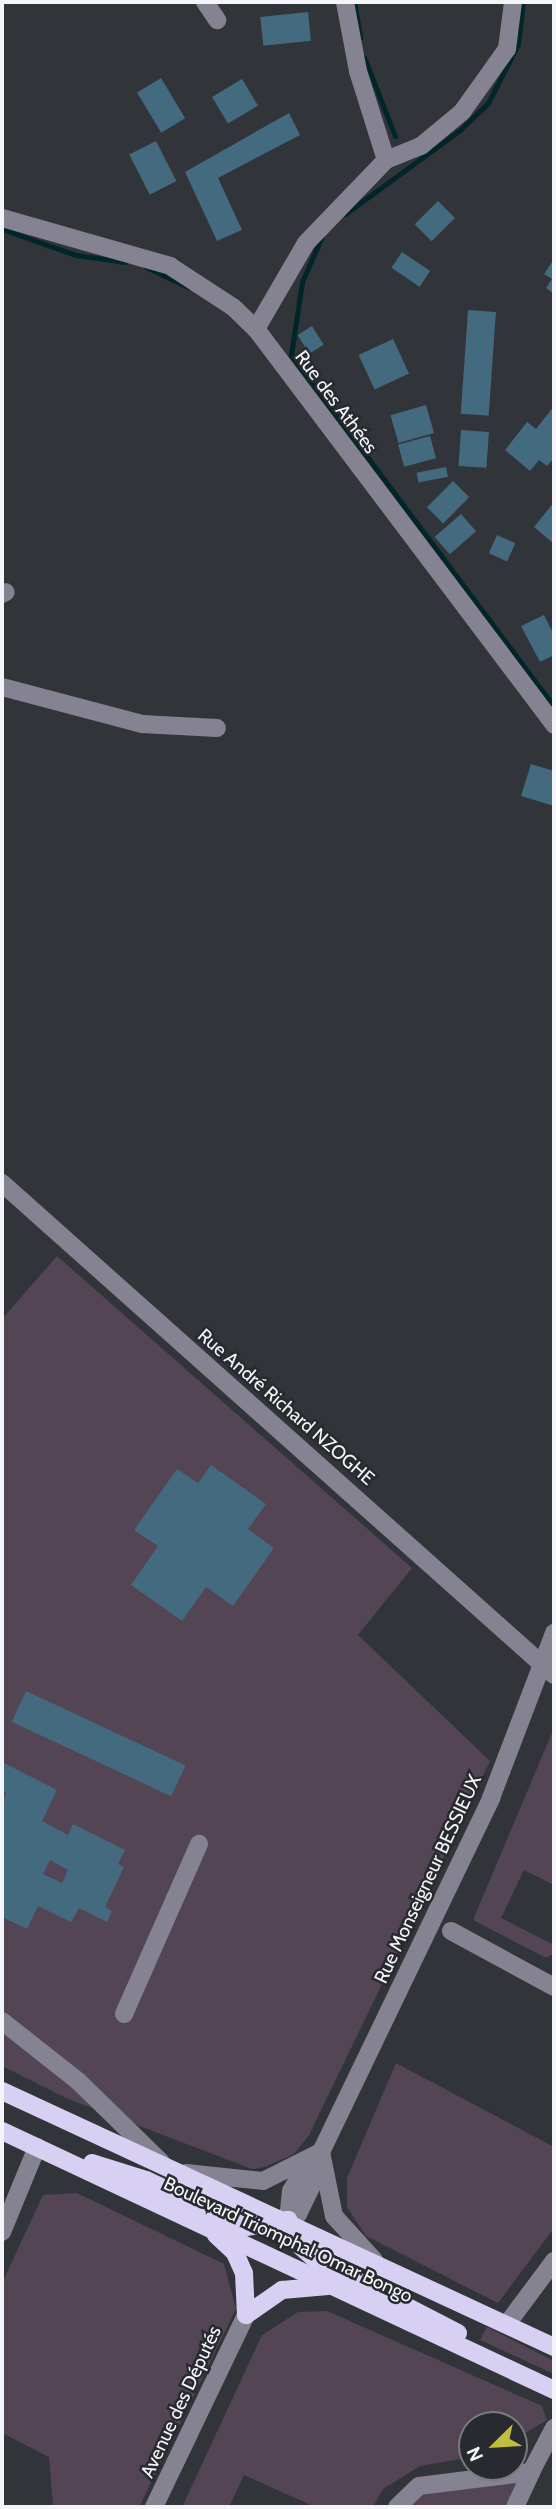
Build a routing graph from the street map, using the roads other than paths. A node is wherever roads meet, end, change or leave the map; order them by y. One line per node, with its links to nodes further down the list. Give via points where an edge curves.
1 (205, 2): 4 (street)
2 (345, 2): 5 (street, via 358,71)
3 (513, 2): 5 (street, via 507,49 463,112 421,146)
4 (217, 20)
5 (386, 160): 7 (street, via 306,243)
6 (2, 218): 7 (street, Rue des Athées, via 170,266 209,287)
7 (256, 329): 9 (street, Rue des Athées)
8 (2, 687): 10 (street, via 142,724)
9 (554, 725)
10 (217, 728)
11 (2, 1183): 13 (street, Rue André Richard NZOGHE)
12 (554, 1633): 13 (street, Rue Monseigneur BESSIEUX)
13 (548, 1669): 22 (street, Rue Monseigneur BESSIEUX)
14 (199, 1844): 17 (street)
15 (451, 1931): 16 (street)
16 (554, 1987)
17 (124, 2014)
18 (2, 2021): 24 (street, via 78,2081)
19 (2, 2091): 24 (main road, Boulevard Triomphal Omar Bongo)
20 (2, 2131): 21 (main road, Boulevard Triomphal Omar Bongo)
21 (37, 2147): 23 (main road, Boulevard Triomphal Omar Bongo); 28 (street)
22 (320, 2153): 25 (street, via 256,2182); 26 (street, Rue Monseigneur BESSIEUX, via 298,2214); 29 (street, via 334,2216)
23 (64, 2159): 26 (main road, via 125,2172 246,2227); 27 (main road, Boulevard Triomphal Omar Bongo)
24 (161, 2162): 25 (main road, Boulevard Triomphal Omar Bongo)
25 (186, 2173): 26 (main road, Boulevard Triomphal Omar Bongo)
26 (288, 2220): 29 (main road, Boulevard Triomphal Omar Bongo); 35 (main road, via 300,2246 314,2259 429,2315)
27 (201, 2222): 31 (main road, Boulevard Triomphal Omar Bongo); 32 (main road, via 240,2262 246,2281)
28 (2, 2232)
29 (376, 2261): 33 (main road, Boulevard Triomphal Omar Bongo)
30 (554, 2261): 33 (street)
31 (336, 2285): 32 (main road, via 282,2290); 35 (main road, Boulevard Triomphal Omar Bongo)
32 (246, 2315): 39 (street, Avenue des Députés)
33 (507, 2324): 34 (main road, Boulevard Triomphal Omar Bongo)
34 (554, 2347)
35 (481, 2355): 36 (main road, Boulevard Triomphal Omar Bongo)
36 (554, 2390)
37 (554, 2428): 38 (street)
38 (531, 2473): 40 (street, via 419,2486); 41 (street)
39 (154, 2507)
40 (397, 2507)
41 (514, 2507)

